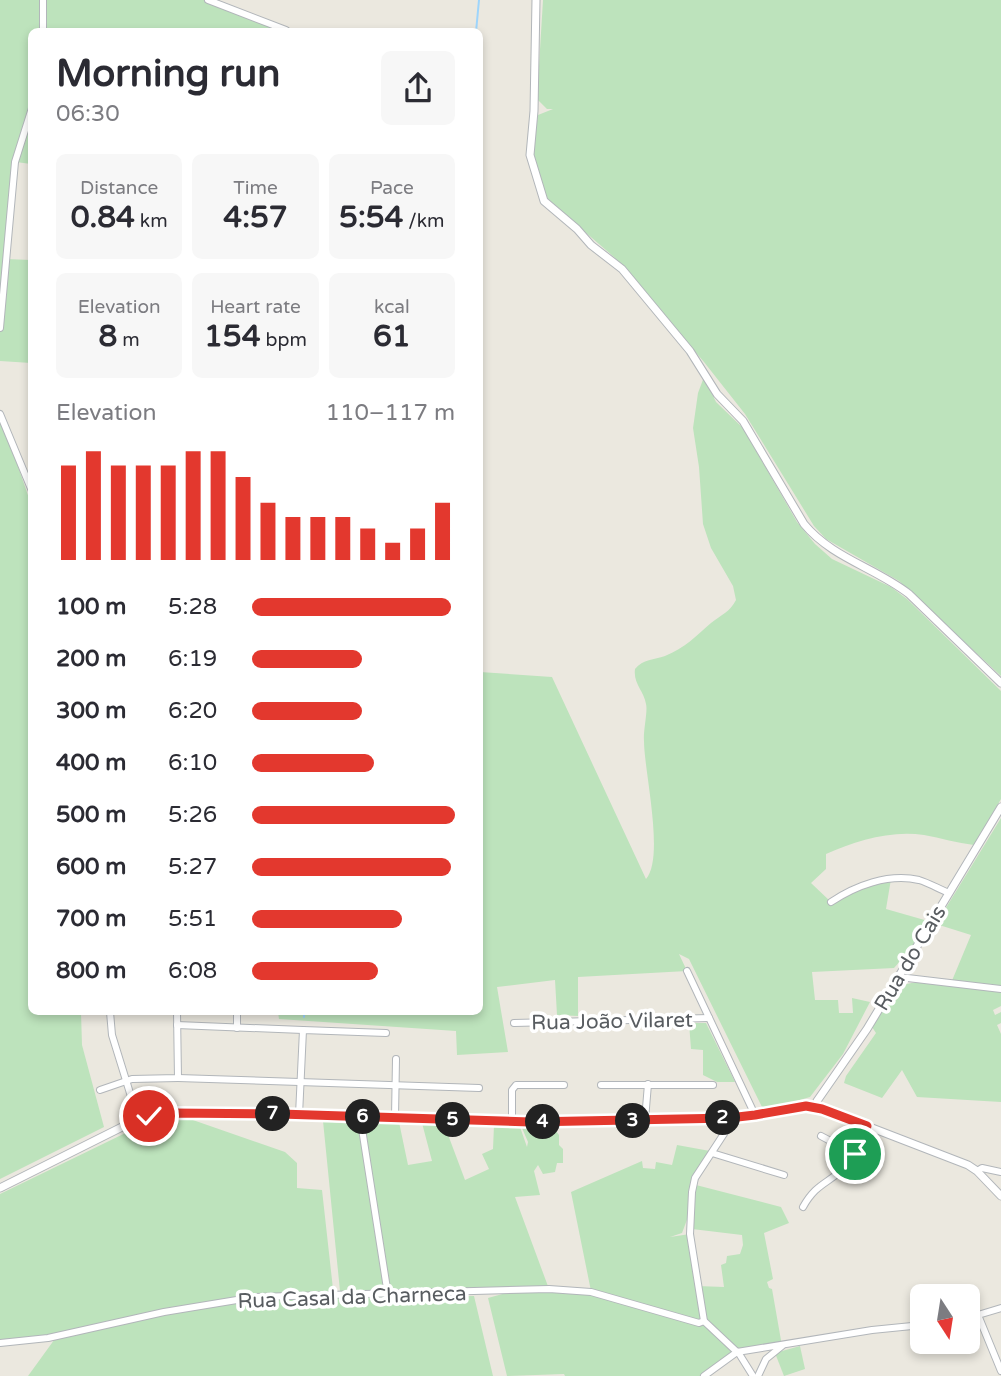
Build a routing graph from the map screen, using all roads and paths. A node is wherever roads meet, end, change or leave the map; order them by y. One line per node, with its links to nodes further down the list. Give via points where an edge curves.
1 (43, 0): 4 (street)
2 (208, 0): 5 (street)
3 (536, 0): 10 (street, via 530,155 544,201 622,269 690,351 723,402 743,421 813,534 909,594)
4 (43, 28)
5 (281, 28)
6 (28, 121): 7 (street, via 15,162)
7 (0, 328)
8 (0, 414): 9 (street)
9 (28, 481)
10 (1001, 683)
11 (1001, 807): 12 (street, Rua do Cais)
12 (949, 893): 13 (street, via 920,880 891,879 853,888); 15 (street, Rua do Cais)
13 (831, 902)
14 (687, 971): 20 (street)
15 (899, 977): 16 (street); 37 (street, Rua do Cais)
16 (1001, 989)
17 (110, 1015): 28 (street)
18 (177, 1015): 22 (street)
19 (237, 1015): 23 (street)
20 (709, 1018): 21 (street, Rua João Vilaret); 39 (street)
21 (514, 1023)
22 (177, 1026): 23 (street); 27 (street)
23 (237, 1028): 24 (street)
24 (303, 1030): 25 (street); 29 (street)
25 (386, 1033)
26 (396, 1059): 34 (street)
27 (178, 1078): 28 (street); 29 (street)
28 (125, 1081): 36 (street); 43 (street)
29 (299, 1083): 34 (street); 38 (street)
30 (648, 1084): 32 (street); 33 (street); 44 (street)
31 (564, 1085): 45 (street, via 516,1085)
32 (601, 1085)
33 (713, 1085)
34 (396, 1086): 35 (street); 41 (street)
35 (479, 1088)
36 (100, 1090)
37 (816, 1107): 39 (street); 46 (street)
38 (299, 1115): 40 (street); 43 (street, via 171,1113)
39 (755, 1115): 42 (street)
40 (360, 1116): 41 (street); 56 (street)
41 (395, 1118): 45 (street)
42 (729, 1118): 44 (street); 48 (street)
43 (138, 1119): 53 (street)
44 (645, 1120): 45 (street)
45 (512, 1122)
46 (867, 1126): 49 (street); 50 (street)
47 (821, 1136): 49 (street)
48 (712, 1153): 52 (street); 60 (street, via 695,1178 691,1202 690,1234)
49 (855, 1154): 55 (street, via 816,1187)
50 (977, 1171): 51 (street); 54 (street)
51 (1001, 1172)
52 (785, 1175)
53 (0, 1188)
54 (1001, 1196)
55 (803, 1207)
56 (388, 1295): 60 (street, Rua Casal da Charneca, via 549,1289 591,1292); 62 (street, Rua Casal da Charneca, via 255,1297 48,1338)
57 (1001, 1308): 58 (street)
58 (980, 1314)
59 (980, 1320): 65 (street)
60 (704, 1321): 64 (street)
61 (910, 1326): 63 (street)
62 (0, 1343)
63 (783, 1345): 64 (street); 67 (street)
64 (737, 1352): 66 (street); 67 (street)
65 (1001, 1371)
66 (704, 1376)
67 (755, 1376)

